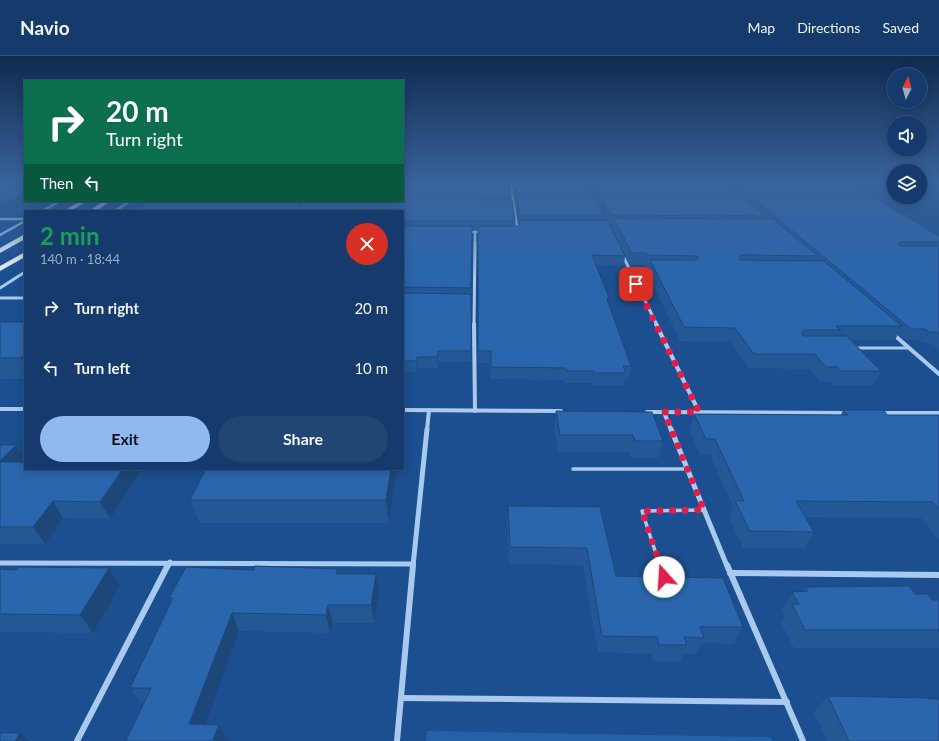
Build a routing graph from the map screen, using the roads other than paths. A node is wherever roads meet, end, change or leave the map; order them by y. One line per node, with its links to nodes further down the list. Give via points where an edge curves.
1 (515, 213): 5 (street)
2 (0, 219): 3 (street)
3 (24, 220)
4 (24, 221): 11 (street)
5 (517, 226): 6 (street); 10 (street)
6 (524, 226)
7 (461, 232): 8 (street)
8 (475, 232): 9 (street); 24 (street)
9 (489, 232)
10 (517, 232)
11 (0, 235)
12 (24, 237): 13 (main road)
13 (0, 251)
14 (24, 255): 16 (main road)
15 (622, 255): 17 (street)
16 (0, 269)
17 (629, 269): 18 (lane); 37 (street)
18 (653, 270)
19 (24, 273): 20 (street)
20 (0, 288)
21 (0, 298): 22 (street)
22 (24, 298)
23 (466, 300): 24 (street)
24 (474, 301): 33 (street)
25 (892, 333): 27 (street)
26 (855, 348): 27 (lane)
27 (910, 348): 28 (street)
28 (939, 374)
29 (0, 409): 30 (street)
30 (24, 409)
31 (404, 410): 32 (street)
32 (429, 410): 33 (street); 46 (street)
33 (475, 411): 34 (street)
34 (569, 412)
35 (640, 412): 36 (street)
36 (664, 412): 37 (street); 42 (street)
37 (699, 412): 38 (street)
38 (854, 412)
39 (877, 413): 40 (street)
40 (939, 413)
41 (573, 469): 42 (lane)
42 (687, 469): 43 (street)
43 (704, 510): 47 (street); 49 (lane, via 642,511)
44 (170, 562): 45 (street); 46 (street); 52 (street)
45 (0, 563)
46 (413, 564): 50 (street)
47 (730, 574): 48 (street); 51 (street)
48 (939, 575)
49 (664, 577)
50 (402, 698): 51 (street); 53 (street)
51 (787, 702): 54 (street)
52 (77, 741)
53 (397, 741)
54 (803, 741)

